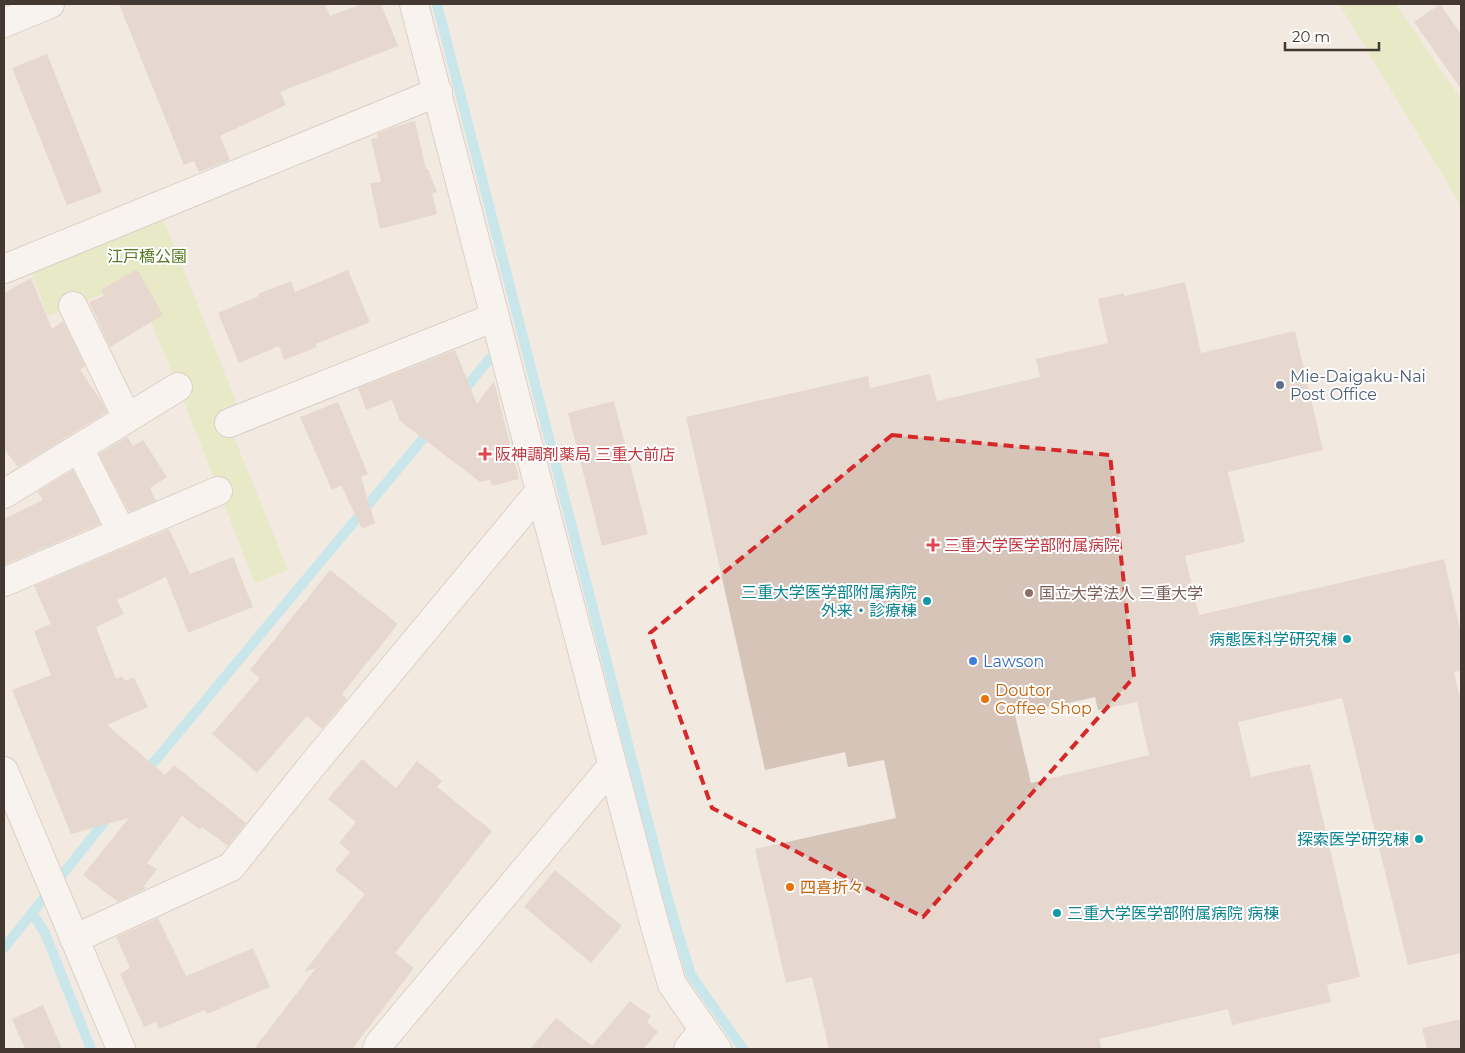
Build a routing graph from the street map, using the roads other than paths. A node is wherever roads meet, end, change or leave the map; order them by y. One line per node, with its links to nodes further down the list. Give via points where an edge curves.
1 (50, 4): 3 (street)
2 (414, 4): 4 (street)
3 (4, 23)
4 (438, 92): 5 (street); 7 (street)
5 (4, 269)
6 (73, 306): 9 (street)
7 (495, 317): 10 (street); 13 (street)
8 (178, 387): 9 (street)
9 (127, 418): 11 (street)
10 (229, 423)
11 (79, 448): 14 (street); 15 (street)
12 (218, 490): 15 (street)
13 (540, 491): 17 (street); 19 (street, via 231,867)
14 (4, 494)
15 (121, 531): 16 (street)
16 (4, 582)
17 (612, 766): 20 (street, via 672,984); 22 (street)
18 (4, 771): 19 (street)
19 (74, 939): 21 (street)
20 (703, 1043)
21 (121, 1049)
22 (377, 1049)

